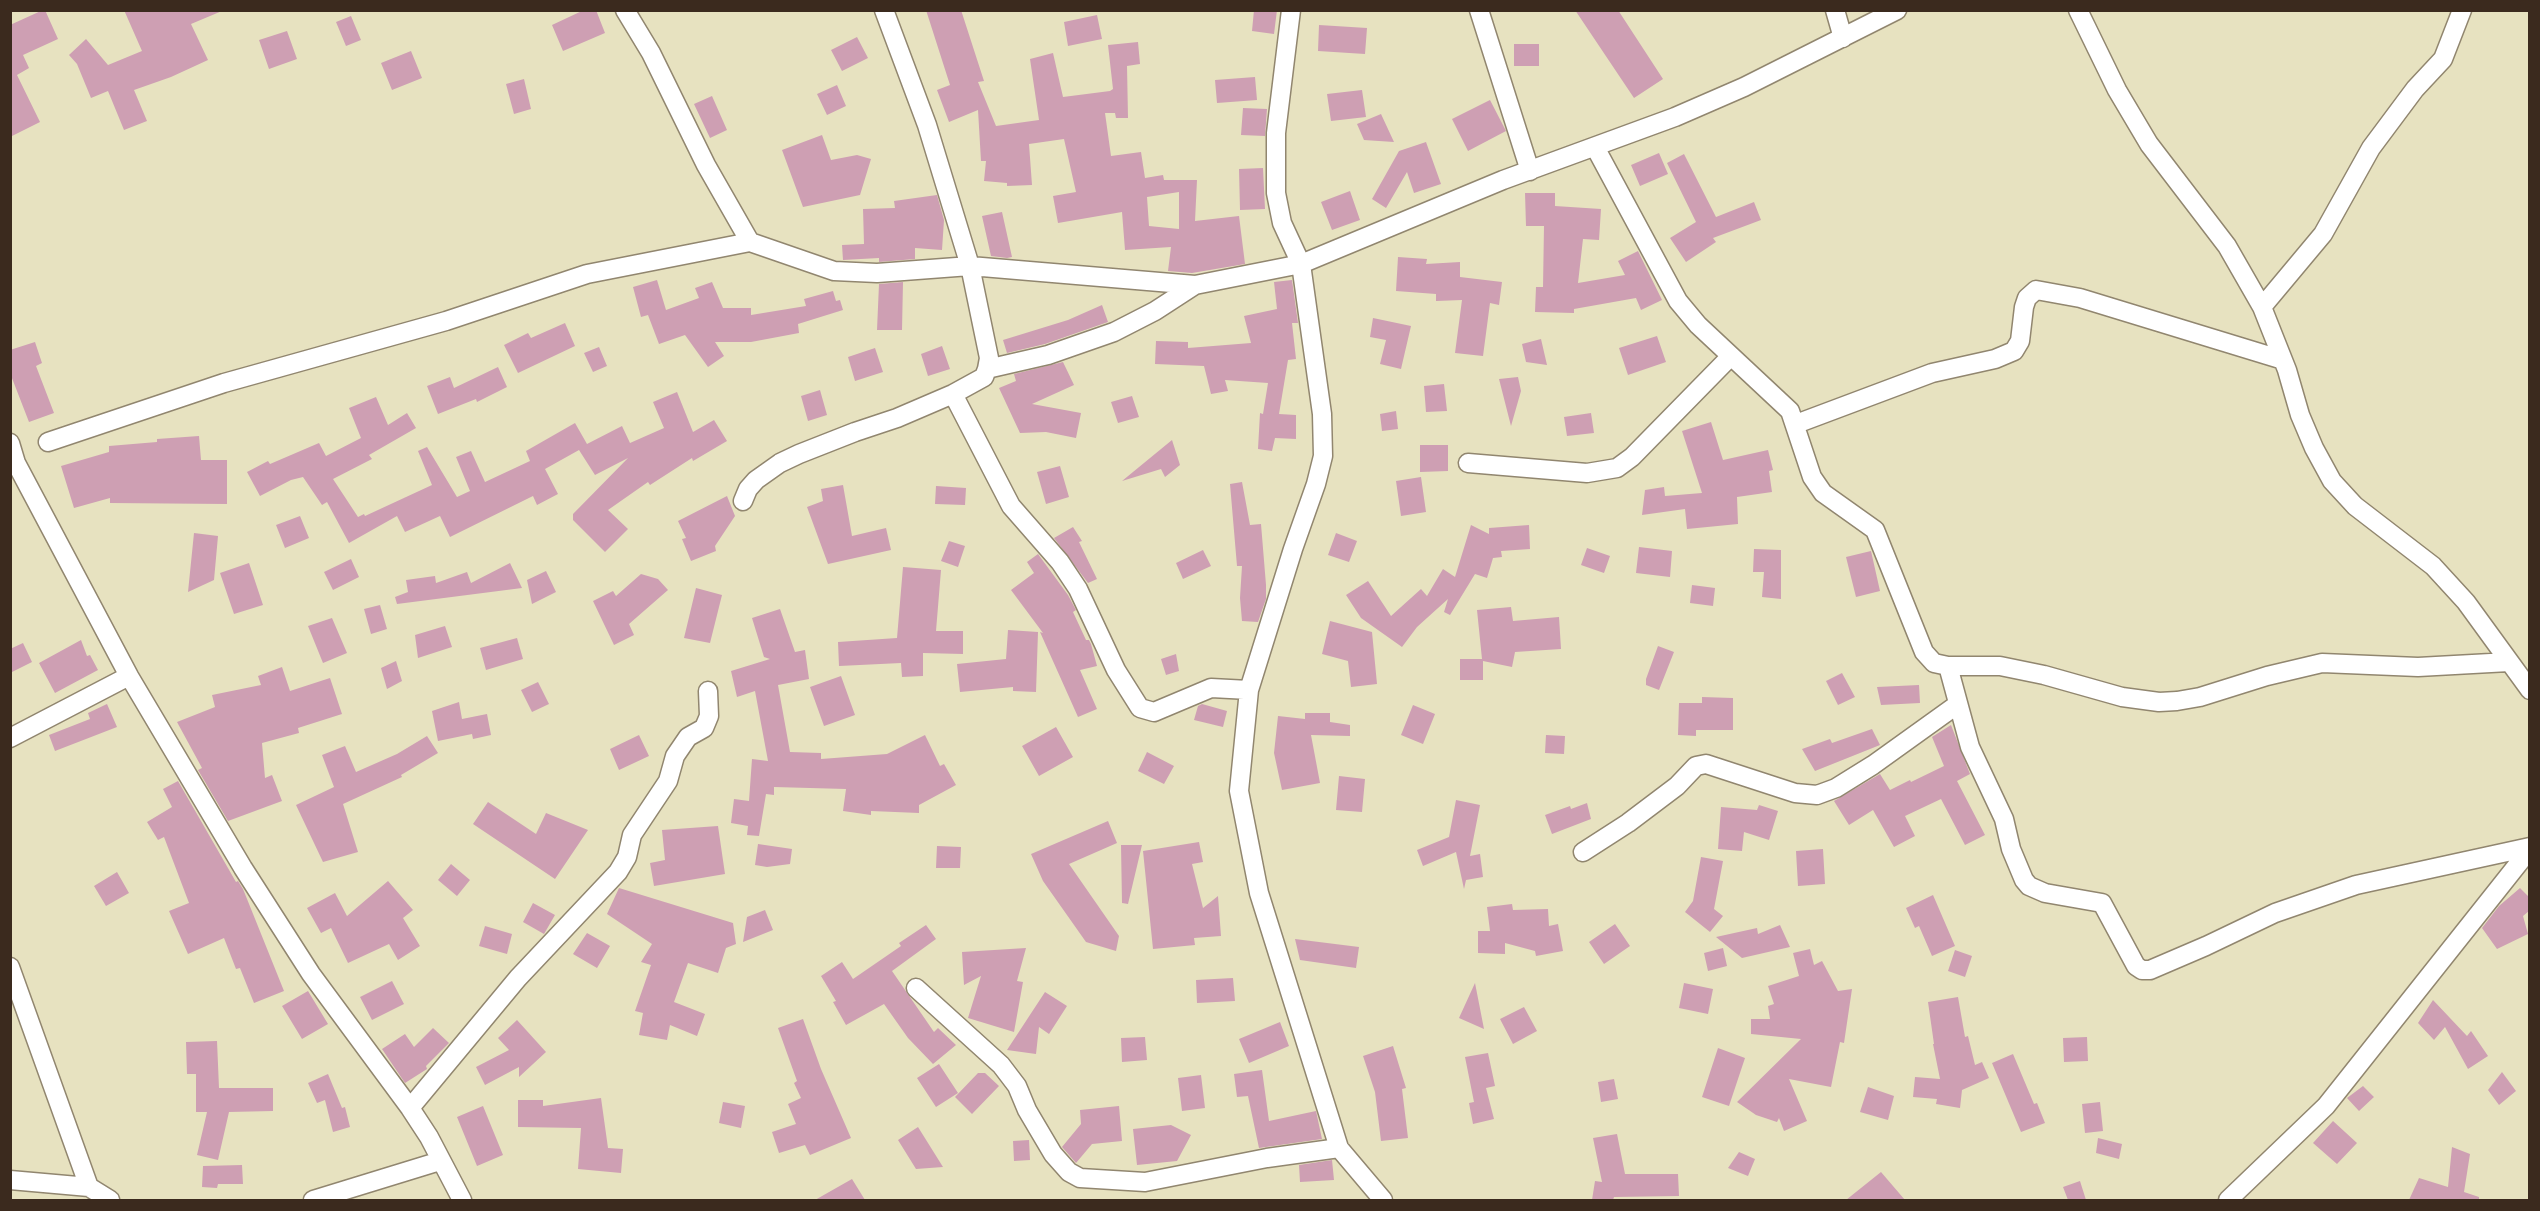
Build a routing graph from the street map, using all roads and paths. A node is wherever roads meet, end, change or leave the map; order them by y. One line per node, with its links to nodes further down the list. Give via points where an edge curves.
1 (625, 10): 12 (street)
2 (884, 10): 14 (street, via 927,125)
3 (1292, 10): 13 (street, via 1276,133 1276,193 1282,223)
4 (1479, 10): 11 (street)
5 (1834, 10): 9 (street)
6 (1897, 10): 9 (street)
7 (2078, 10): 16 (street, via 2149,144 2227,246)
8 (2462, 10): 16 (street, via 2443,59 2371,148 2323,234)
9 (1843, 38): 10 (street, via 1734,92)
10 (1595, 147): 11 (street); 17 (street, via 1678,301)
11 (1530, 171): 13 (street)
12 (750, 242): 14 (street, via 834,271 877,273); 22 (street, via 587,274 446,321 224,383)
13 (1301, 264): 15 (street); 30 (street, via 1322,414 1323,456)
14 (970, 266): 15 (street); 19 (street, via 989,358)
15 (1195, 285): 19 (street, via 1113,332 1048,355)
16 (2262, 307): 18 (street)
17 (1731, 356): 21 (street, via 1784,404); 24 (street, via 1617,468 1587,473)
18 (2283, 360): 21 (street, via 2080,298 2036,290 2027,298 2020,341 2014,351 1932,373); 26 (street, via 2300,415 2332,481 2355,506 2433,566 2466,602)
19 (987, 369): 20 (street, via 984,377)
20 (953, 394): 25 (street, via 789,458 756,480); 30 (street, via 1011,506 1078,589 1116,670 1140,708 1154,712 1211,688)
21 (1796, 424): 27 (street, via 1817,486 1875,530 1924,652 1934,663)
22 (48, 442)
23 (10, 443): 28 (street, via 16,463)
24 (1468, 463)
25 (743, 501)
26 (2509, 662): 27 (street, via 2418,667 2322,663 2200,697 2159,702 2122,697 2000,666); 31 (street)
27 (1948, 666): 32 (street)
28 (129, 676): 33 (street); 38 (street, via 311,974)
29 (708, 690): 38 (street, via 709,716 704,728 688,737 675,756 668,781 632,836 618,872 518,978)
30 (1250, 690): 39 (street, via 1239,791 1258,893)
31 (2529, 690)
32 (1958, 704): 34 (street, via 1970,747 2004,819 2024,880 2045,892 2102,903 2136,966 2142,970 2150,970 2275,913 2356,885); 35 (street, via 1873,765 1817,795 1794,793 1706,764 1696,766 1669,792)
33 (10, 738)
34 (2529, 848): 47 (street, via 2326,1106)
35 (1583, 852)
36 (10, 967): 42 (street)
37 (916, 988): 39 (street, via 1001,1065 1017,1086 1053,1154 1080,1178 1144,1182)
38 (410, 1108): 40 (street)
39 (1339, 1148): 46 (street)
40 (440, 1161): 44 (street); 45 (street)
41 (10, 1180): 42 (street)
42 (88, 1187): 43 (street)
43 (110, 1200)
44 (313, 1200)
45 (462, 1200)
46 (1383, 1200)
47 (2228, 1200)

